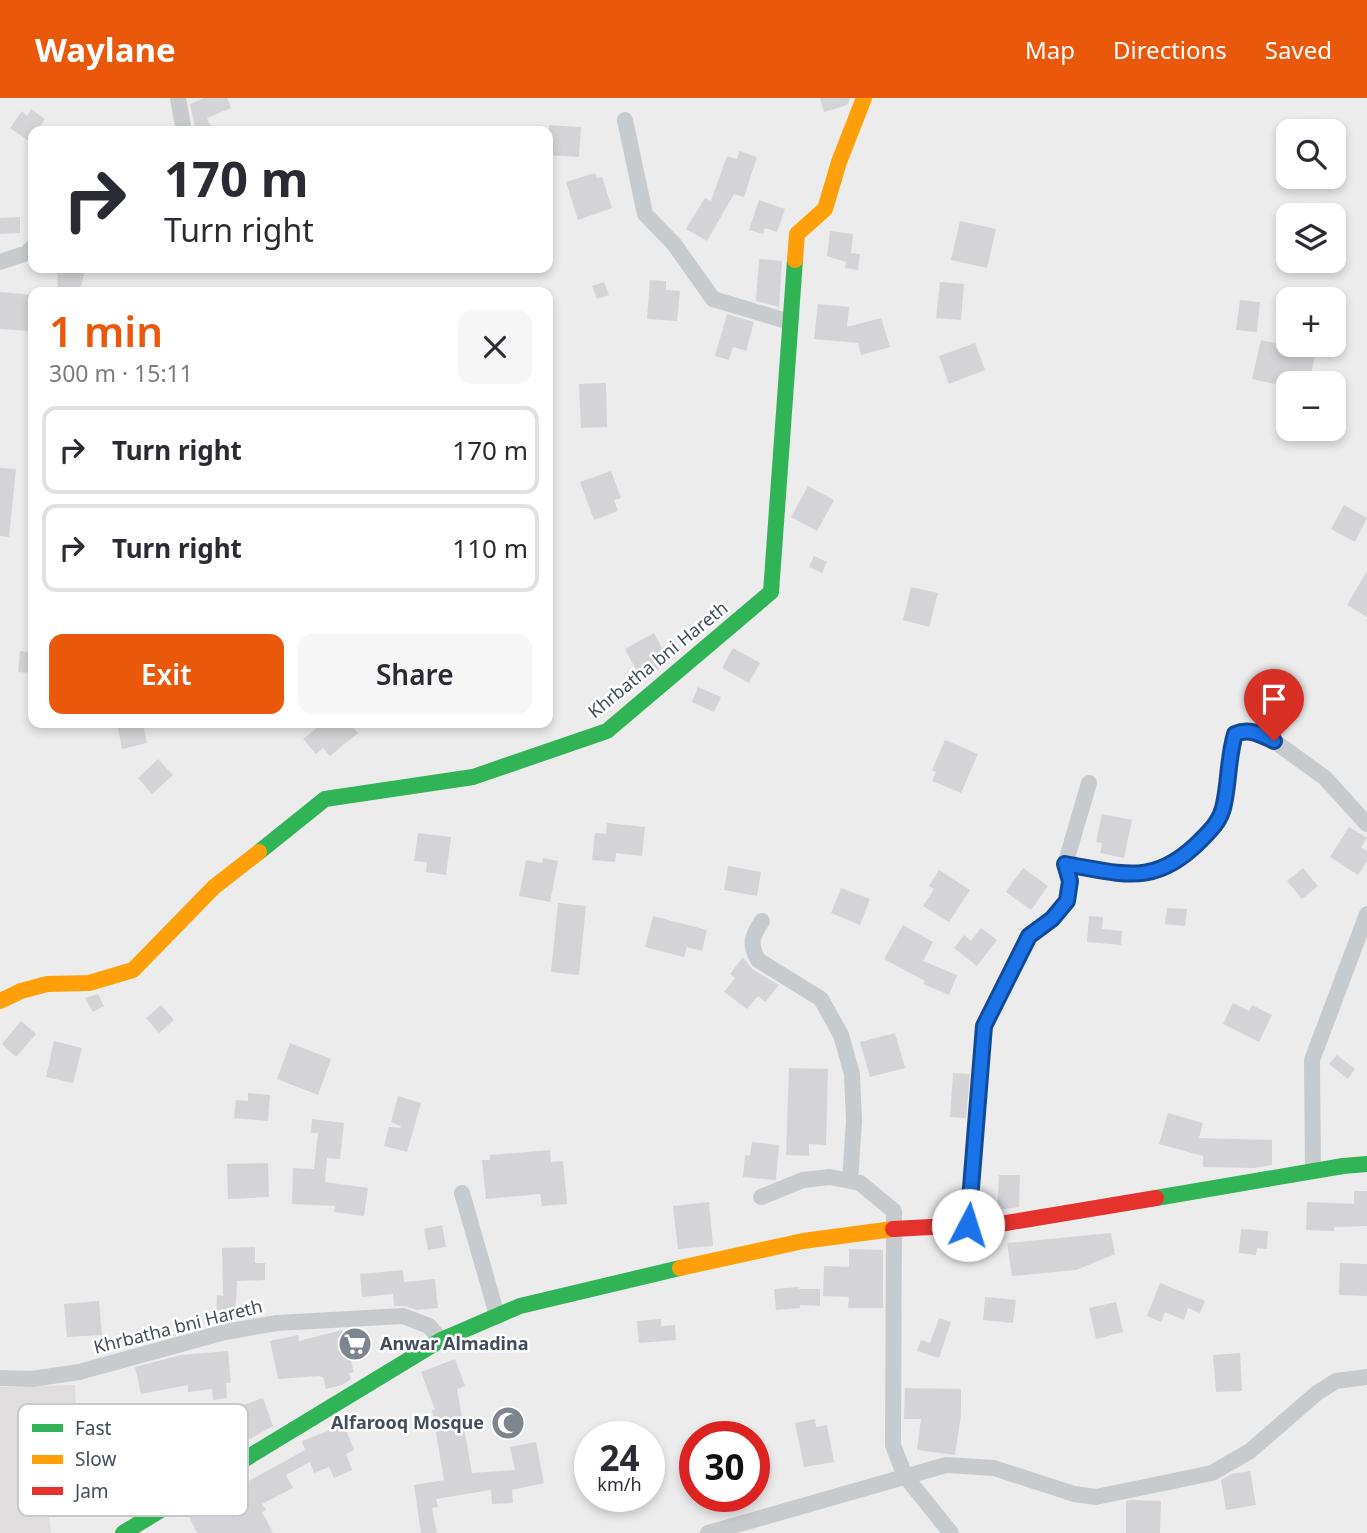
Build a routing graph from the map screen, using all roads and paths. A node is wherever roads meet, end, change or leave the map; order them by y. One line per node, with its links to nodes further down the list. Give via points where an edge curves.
1 (178, 98): 4 (street)
2 (864, 98): 7 (street, Khrbatha bni Hareth, via 825,209 796,234)
3 (625, 120): 7 (street, via 645,214 674,244 713,299)
4 (183, 126)
5 (28, 252): 6 (street)
6 (0, 262)
7 (790, 322): 13 (street, Khrbatha bni Hareth, via 771,592 607,731 473,777 325,799 214,887 133,970 89,983 47,984)
8 (1089, 783): 10 (street)
9 (1367, 824): 10 (street, via 1325,778 1274,741 1254,731 1242,731 1235,734 1229,752 1218,823 1191,850 1161,871 1132,875)
10 (1065, 864): 19 (street, via 1070,881 1067,901 1029,936 984,1026)
11 (1367, 914): 15 (street, via 1312,1060)
12 (762, 921): 16 (street, via 752,937 758,960 821,999 841,1035 852,1074)
13 (0, 1001)
14 (1367, 1164): 15 (street)
15 (1313, 1171): 19 (street, via 1006,1223)
16 (850, 1181): 18 (street, via 830,1177 803,1180); 20 (street, via 860,1183 894,1211)
17 (463, 1193): 21 (street)
18 (761, 1197)
19 (968, 1225): 20 (street)
20 (894, 1229): 21 (street, via 803,1241 586,1289); 26 (street, via 893,1445)
21 (497, 1315): 22 (street)
22 (441, 1340): 24 (street, Khrbatha bni Hareth, via 429,1326 403,1316 277,1323 225,1332 79,1372); 25 (street)
23 (1367, 1377): 26 (street, via 1336,1381 1250,1451 1212,1473 1096,1497 994,1468 946,1465)
24 (0, 1378)
25 (248, 1457)
26 (905, 1476): 29 (street); 30 (street)
27 (151, 1516): 28 (street)
28 (123, 1533)
29 (708, 1533)
30 (951, 1533)

